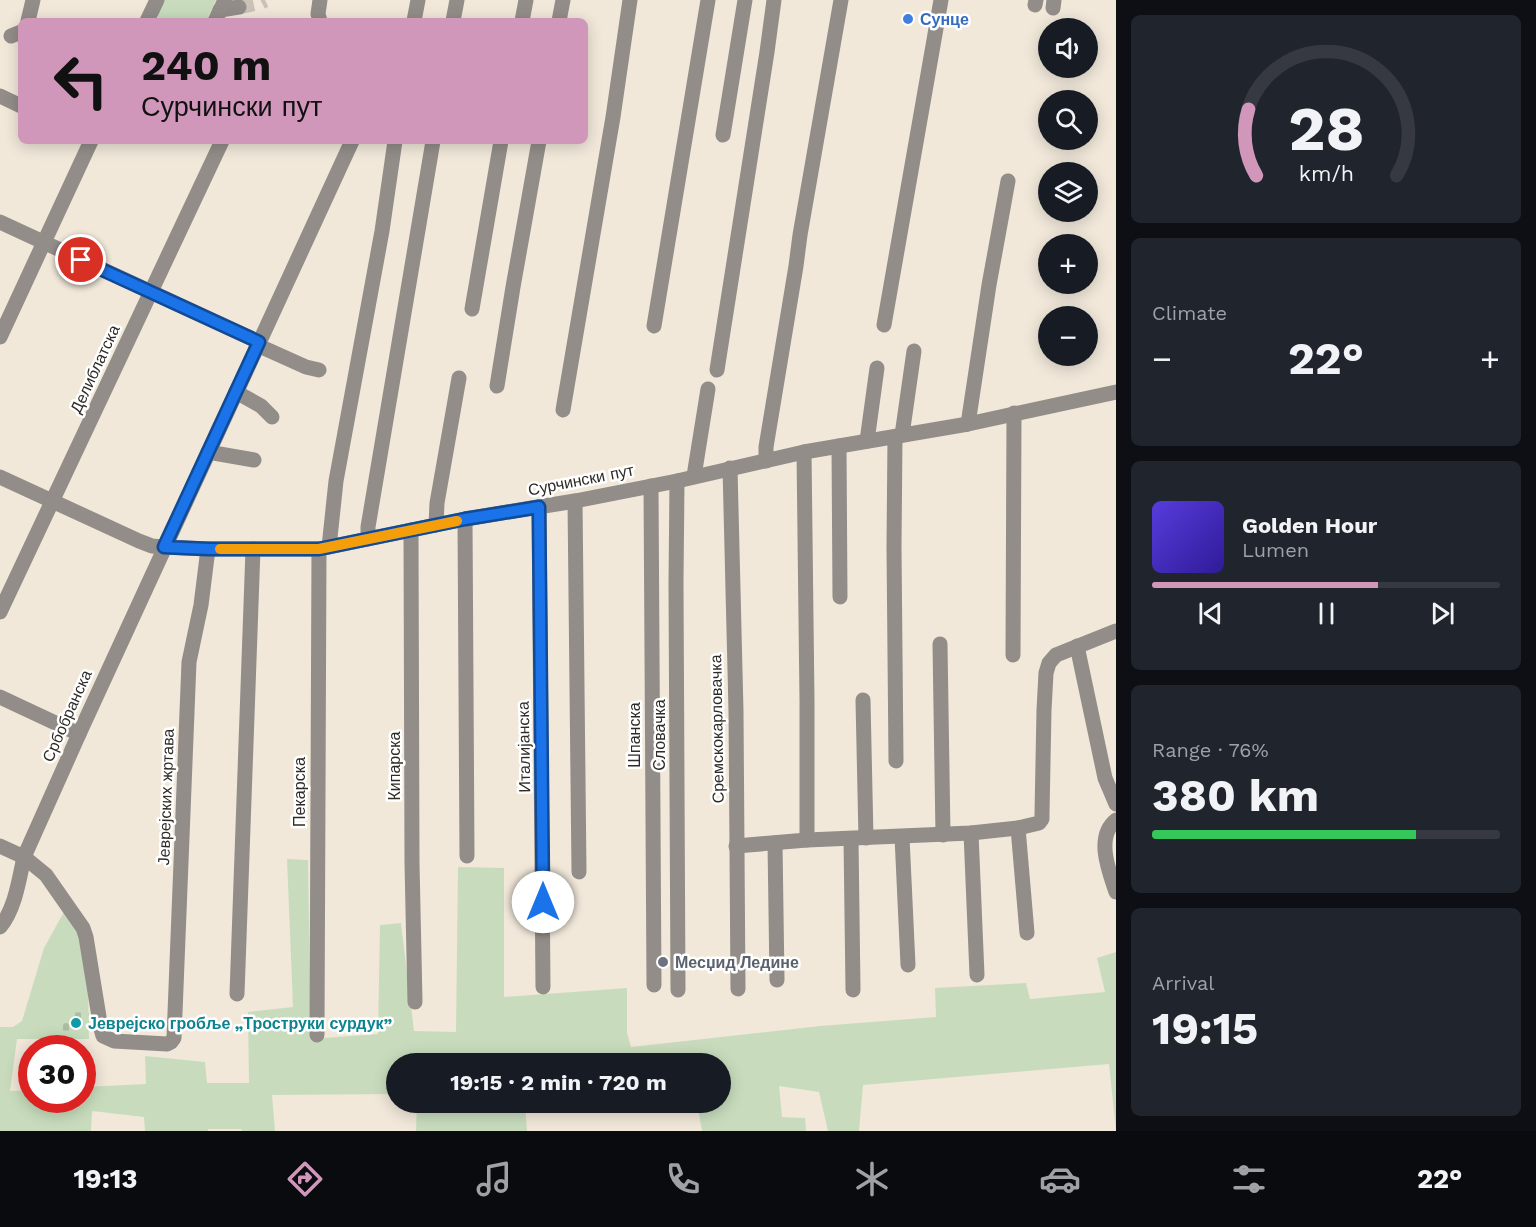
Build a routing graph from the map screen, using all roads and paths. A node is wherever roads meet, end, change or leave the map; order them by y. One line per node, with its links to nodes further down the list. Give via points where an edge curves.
1 (33, 0): 14 (street)
2 (157, 0): 15 (street)
3 (320, 0): 16 (street)
4 (417, 0): 17 (street)
5 (457, 0): 18 (street)
6 (526, 0): 19 (street)
7 (563, 0): 20 (street)
8 (630, 0): 49 (street)
9 (708, 0): 37 (street)
10 (746, 0): 23 (street)
11 (774, 0): 43 (street)
12 (841, 0): 59 (street)
13 (941, 0): 36 (street)
14 (29, 18)
15 (149, 18)
16 (319, 18)
17 (414, 18)
18 (454, 18)
19 (523, 18)
20 (560, 18)
21 (0, 96): 22 (street)
22 (18, 105)
23 (723, 135)
24 (90, 144): 33 (street)
25 (221, 144): 34 (street, Делиблатска)
26 (351, 144): 39 (street, Србобранска)
27 (395, 144): 73 (street, Пекарска)
28 (432, 144): 71 (street)
29 (500, 144): 35 (street)
30 (538, 144): 45 (street)
31 (1008, 181): 52 (street)
32 (0, 222): 33 (street)
33 (44, 243): 34 (street); 38 (street)
34 (151, 291): 39 (street); 65 (street, Делиблатска)
35 (472, 309)
36 (884, 325)
37 (654, 326)
38 (0, 337)
39 (258, 343): 42 (street); 47 (street, Србобранска)
40 (914, 351): 53 (street)
41 (877, 368): 54 (street)
42 (319, 370)
43 (717, 370)
44 (459, 378): 69 (street)
45 (497, 386)
46 (708, 389): 61 (street)
47 (236, 392): 51 (street); 56 (street, Србобранска)
48 (1116, 392): 50 (street, Сурчински пут)
49 (563, 410)
50 (1014, 413): 52 (street, Сурчински пут); 81 (street)
51 (272, 417)
52 (968, 424): 53 (street, Сурчински пут)
53 (899, 436): 54 (street, Сурчински пут); 85 (street, via 894,547)
54 (867, 441): 55 (street, Сурчински пут)
55 (839, 446): 57 (street, Сурчински пут); 76 (street)
56 (208, 452): 58 (street); 72 (street, Србобранска)
57 (804, 452): 59 (street, Сурчински пут); 93 (street)
58 (254, 460)
59 (766, 461): 60 (street, Сурчински пут)
60 (730, 468): 61 (street, Сурчински пут); 96 (street, Сремскокарловачка)
61 (694, 476): 63 (street, Сурчински пут)
62 (0, 477): 65 (street, Сурчински пут)
63 (677, 481): 64 (street, Сурчински пут); 109 (street, Словачка)
64 (651, 486): 66 (street, Сурчински пут); 106 (street, Шпанска)
65 (52, 501): 72 (street, Сурчински пут, via 145,544); 77 (street, Делиблатска)
66 (575, 501): 67 (street, Сурчински пут); 99 (street)
67 (539, 507): 68 (street, Сурчински пут); 107 (street, Италијанска)
68 (465, 519): 69 (street, Сурчински пут); 97 (street)
69 (436, 525): 70 (street, Сурчински пут)
70 (411, 530): 71 (street, Сурчински пут); 112 (street, Кипарска)
71 (368, 539): 73 (street, Сурчински пут)
72 (164, 547): 74 (street, Сурчински пут); 84 (street, Србобранска)
73 (324, 548): 75 (street, Сурчински пут); 113 (street, Пекарска)
74 (208, 549): 75 (street, Сурчински пут); 98 (street, Јеврејских жртава, via 189,662 173,1041 114,1041 104,1036 83,928 46,875)
75 (254, 549): 111 (street)
76 (840, 597)
77 (0, 612)
78 (1116, 631): 80 (street)
79 (940, 644): 90 (street)
80 (1077, 646): 86 (street, via 1105,778); 88 (street, via 1056,655 1049,663 1041,821)
81 (1013, 655)
82 (0, 697): 84 (street)
83 (862, 700): 92 (street)
84 (79, 734): 98 (street, Србобранска)
85 (896, 761)
86 (1116, 804)
87 (1116, 820): 100 (street, via 1107,831 1105,852)
88 (1018, 828): 89 (street); 102 (street)
89 (971, 833): 90 (street); 104 (street)
90 (943, 835): 91 (street)
91 (902, 837): 92 (street); 103 (street)
92 (859, 838): 93 (street); 110 (street)
93 (807, 840): 94 (street)
94 (775, 843): 96 (street); 105 (street)
95 (0, 846): 98 (street)
96 (736, 846): 108 (street, Сремскокарловачка)
97 (467, 856)
98 (24, 857): 101 (street, Србобранска, via 10,909)
99 (579, 872)
100 (1116, 892)
101 (0, 927)
102 (1027, 933)
103 (908, 965)
104 (977, 975)
105 (777, 980)
106 (654, 985)
107 (543, 987)
108 (738, 989)
109 (678, 990)
110 (853, 990)
111 (237, 994)
112 (415, 1002)
113 (317, 1035)

